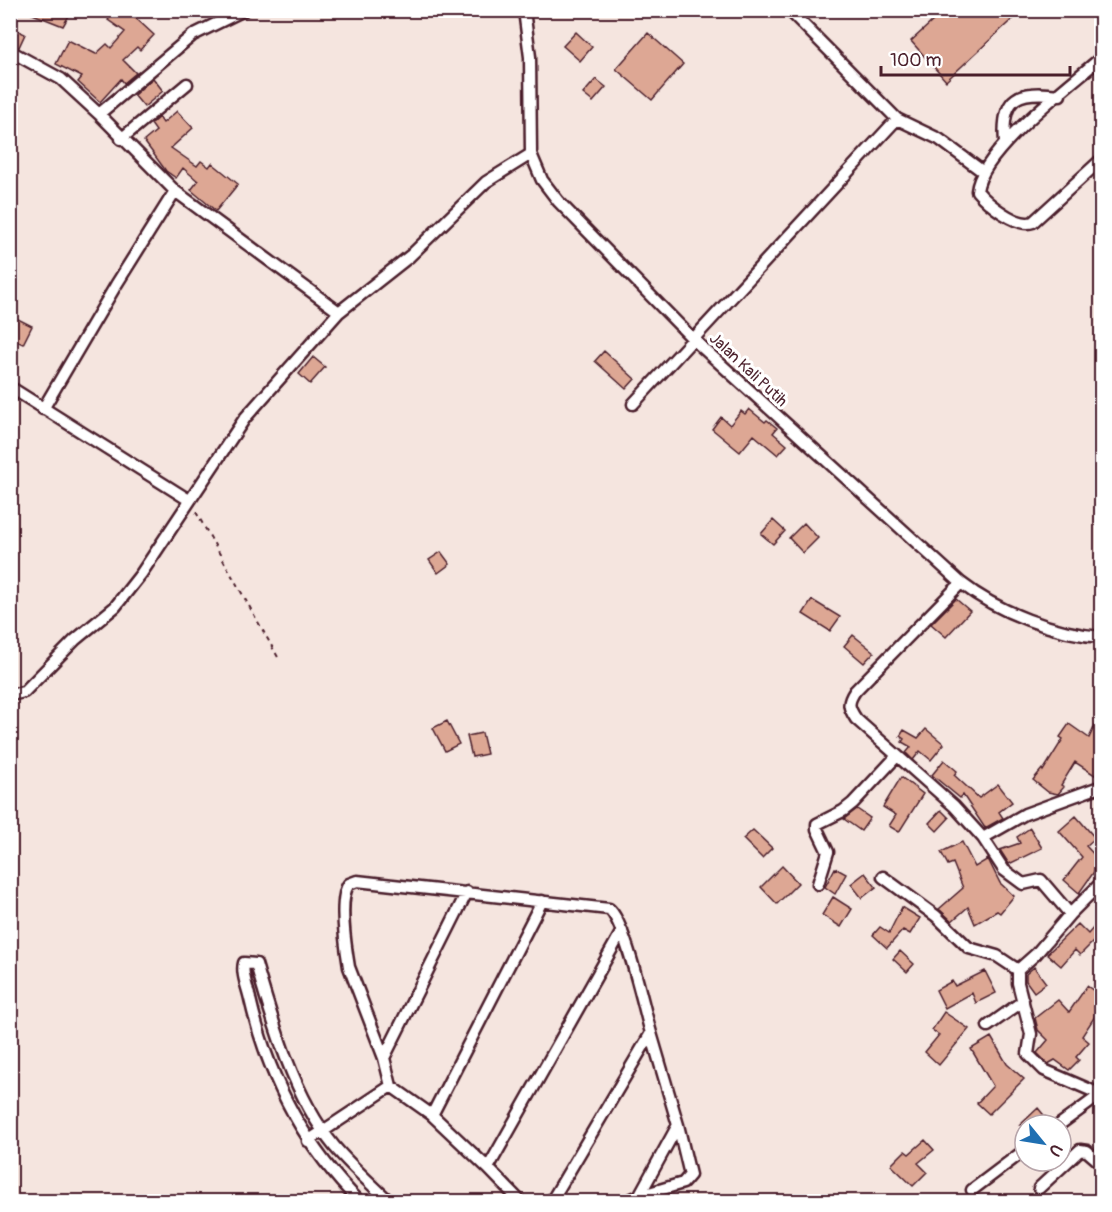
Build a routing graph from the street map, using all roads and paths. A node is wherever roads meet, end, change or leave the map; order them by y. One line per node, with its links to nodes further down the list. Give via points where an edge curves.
1 (244, 10): 8 (street, via 194,35)
2 (524, 10): 12 (street, Jalan Kali Putih, via 530,57)
3 (789, 10): 9 (street)
4 (10, 51): 8 (street, via 61,79)
5 (1101, 57): 7 (street)
6 (187, 84): 10 (street)
7 (1060, 95): 11 (street); 11 (street, via 1025,93 1011,102 1006,112)
8 (99, 114): 10 (street)
9 (897, 119): 14 (street, via 939,139); 17 (street)
10 (122, 139): 15 (street)
11 (1005, 142): 14 (street)
12 (531, 154): 16 (street, via 486,182 410,256); 17 (street, Jalan Kali Putih, via 542,180 558,201)
13 (1101, 159): 14 (street, via 1027,224 982,197 977,190)
14 (982, 171)
15 (175, 191): 16 (street); 20 (street)
16 (339, 312): 21 (street, via 245,418)
17 (693, 339): 19 (street); 22 (street, Jalan Kali Putih)
18 (10, 387): 20 (street)
19 (633, 404)
20 (43, 409): 21 (street)
21 (189, 500): 24 (path); 25 (street, via 141,574 115,606 24,692)
22 (961, 584): 23 (street, Jalan Kali Putih, via 1011,613); 26 (street, via 849,700 856,719)
23 (1101, 638)
24 (279, 658)
25 (10, 695)
26 (897, 756): 28 (street, via 954,806); 31 (street, via 853,803 818,824 828,852)
27 (1101, 786): 28 (street, via 1025,814)
28 (983, 838): 34 (street, via 1012,877 1023,884 1041,880)
29 (883, 877): 36 (street, via 936,916 969,948 997,956)
30 (1101, 882): 34 (street)
31 (818, 884)
32 (467, 892): 33 (street); 40 (street); 40 (street, via 357,881 345,888 349,967)
33 (542, 901): 35 (street, via 609,909); 43 (street)
34 (1070, 914): 36 (street)
35 (622, 931): 39 (street); 50 (street)
36 (1018, 970): 37 (street)
37 (1023, 1001): 38 (street); 42 (street, via 1031,1034 1027,1048 1032,1060 1044,1070)
38 (988, 1026)
39 (651, 1033): 45 (street); 57 (street)
40 (384, 1058): 41 (street)
41 (391, 1086): 43 (street); 46 (street)
42 (1101, 1095): 44 (street)
43 (432, 1115): 50 (street)
44 (1073, 1115)
45 (678, 1125): 53 (street); 53 (street, via 690,1175 683,1183)
46 (324, 1131): 47 (street); 47 (street, via 289,1067 256,964 244,963 257,1029 271,1069); 55 (street, via 355,1169)
47 (308, 1141): 54 (street)
48 (1013, 1159): 52 (street)
49 (1101, 1164): 51 (street, via 1087,1151 1080,1150)
50 (489, 1168): 56 (street)
51 (1040, 1188)
52 (972, 1190)
53 (639, 1196): 58 (street)
54 (360, 1202)
55 (390, 1202)
56 (521, 1202)
57 (551, 1202)
58 (625, 1202)

